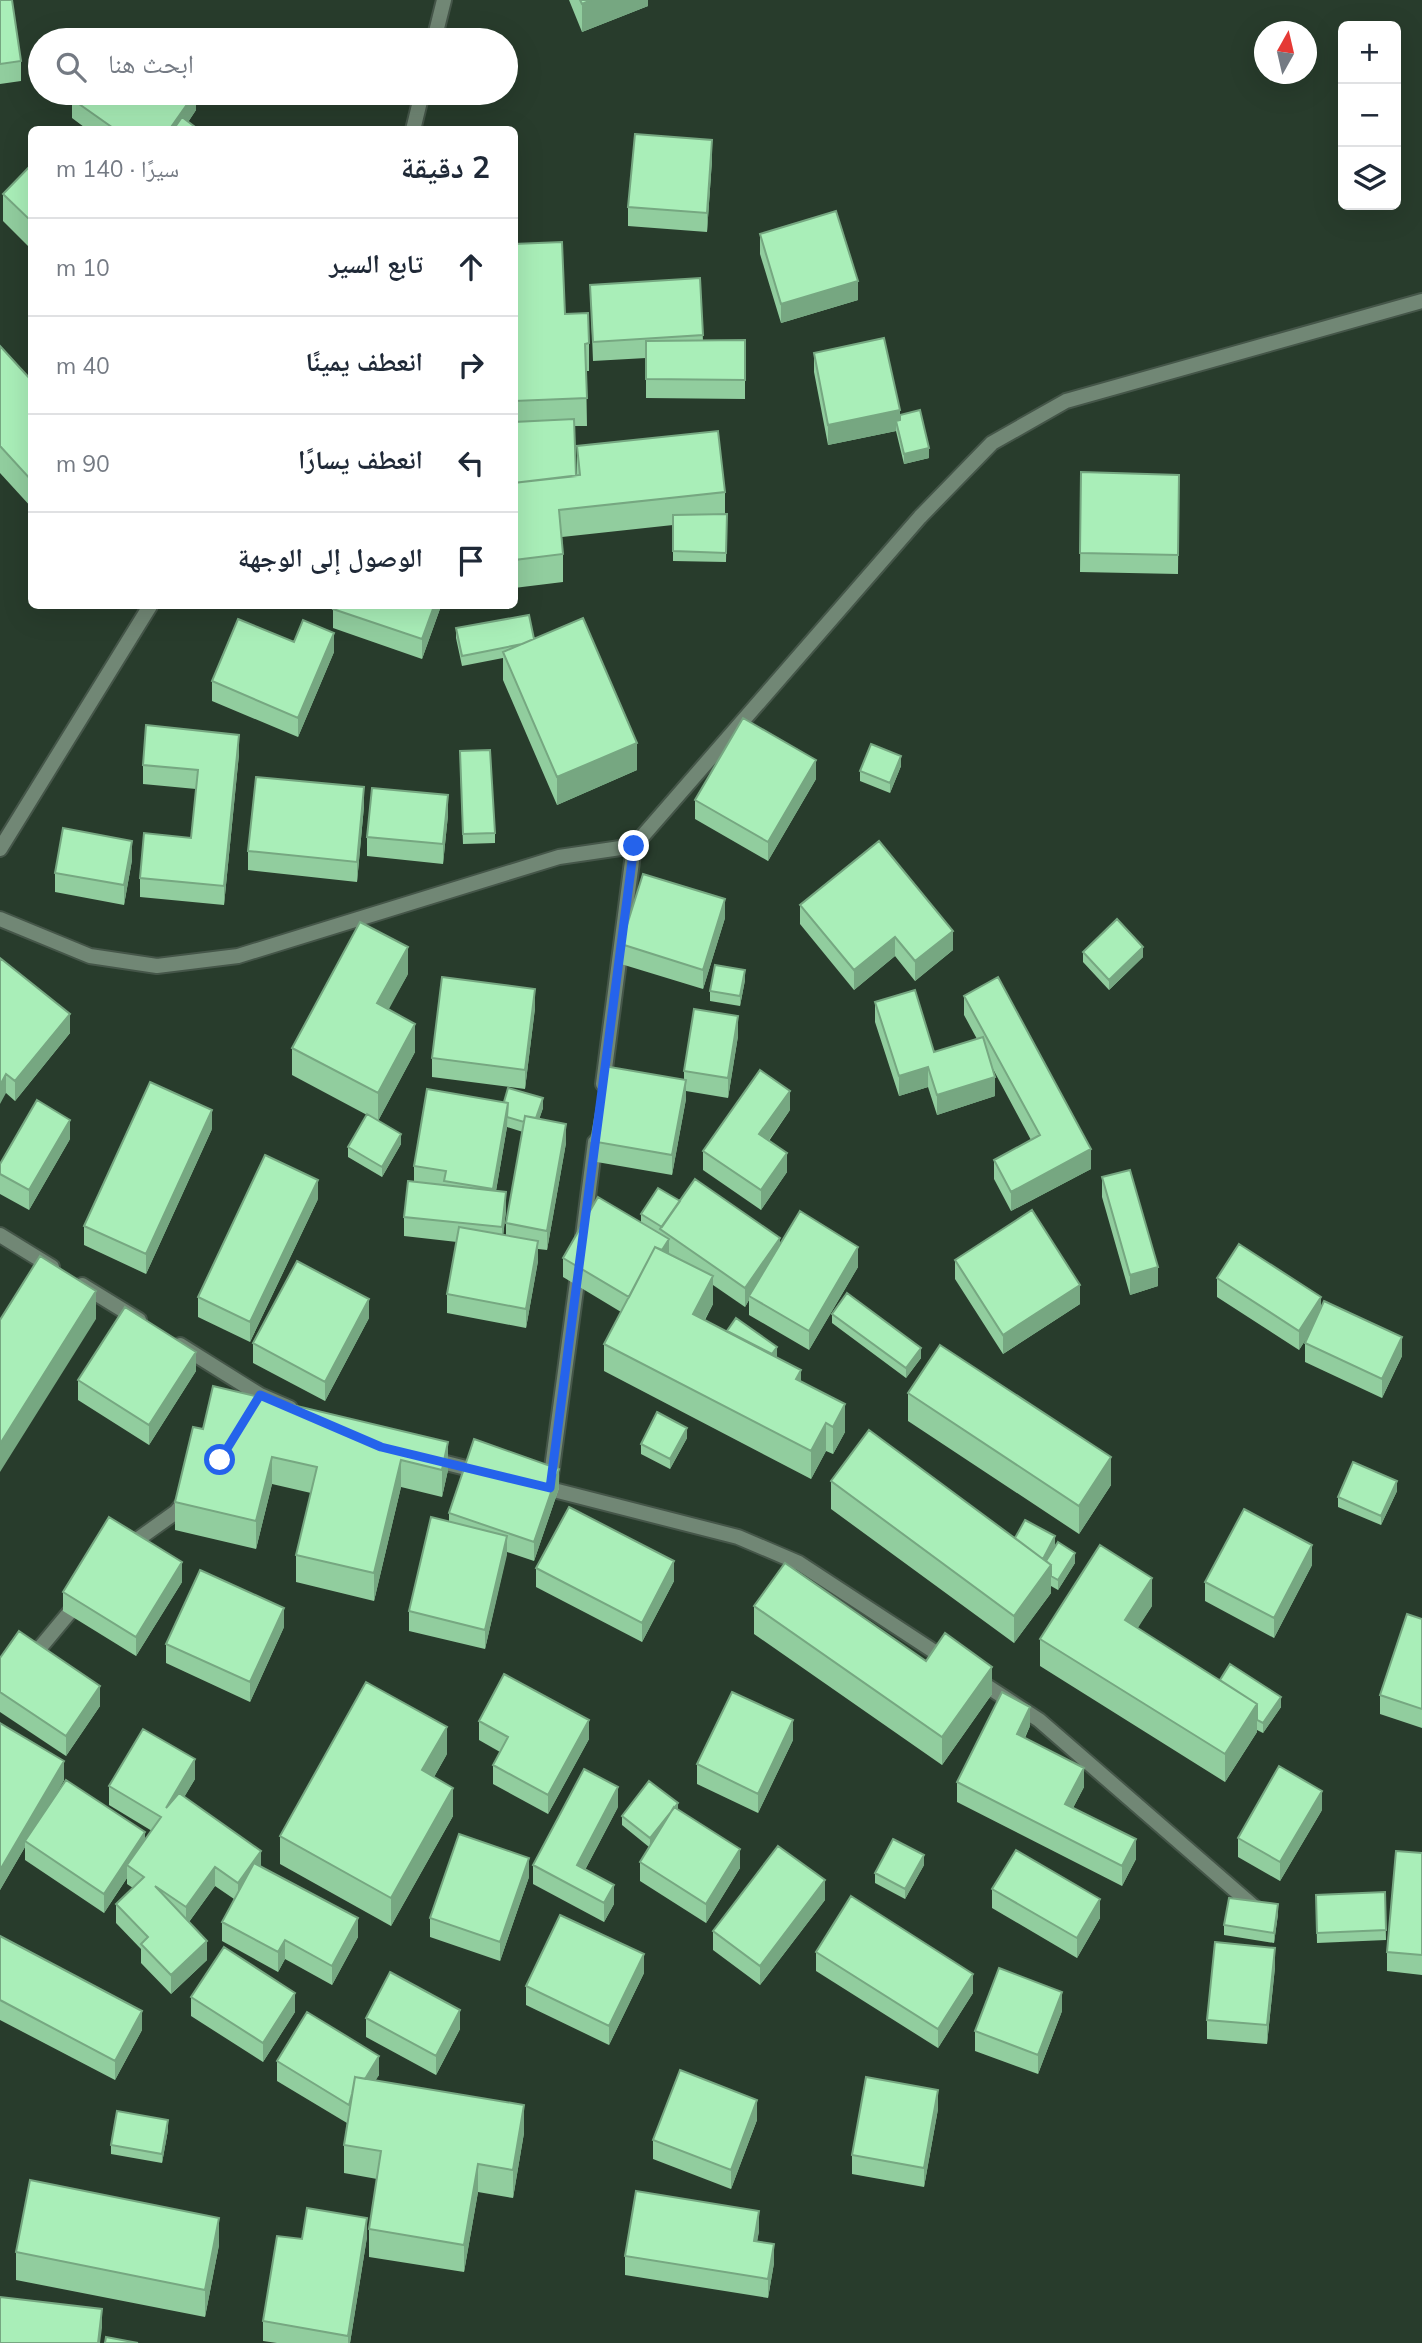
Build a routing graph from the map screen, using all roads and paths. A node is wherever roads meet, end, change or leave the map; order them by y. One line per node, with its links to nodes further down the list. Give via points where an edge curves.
1 (444, 0): 2 (street)
2 (437, 28)
3 (419, 105): 4 (street)
4 (414, 126)
5 (1422, 301): 7 (street, via 1066,401 992,443 920,517)
6 (148, 609): 8 (street)
7 (634, 846): 9 (street, via 558,857 238,956 157,966 90,956); 10 (street)
8 (0, 849)
9 (0, 919)
10 (600, 1105)
11 (596, 1133): 17 (street)
12 (0, 1235): 13 (street, via 160,1333 257,1400)
13 (309, 1416)
14 (420, 1457): 15 (street)
15 (498, 1476)
16 (524, 1482): 17 (street)
17 (550, 1488): 22 (street, via 738,1537 799,1563 1039,1720)
18 (194, 1491): 19 (street, via 176,1512)
19 (118, 1553)
20 (91, 1585): 21 (street)
21 (20, 1671)
22 (1262, 1914)

